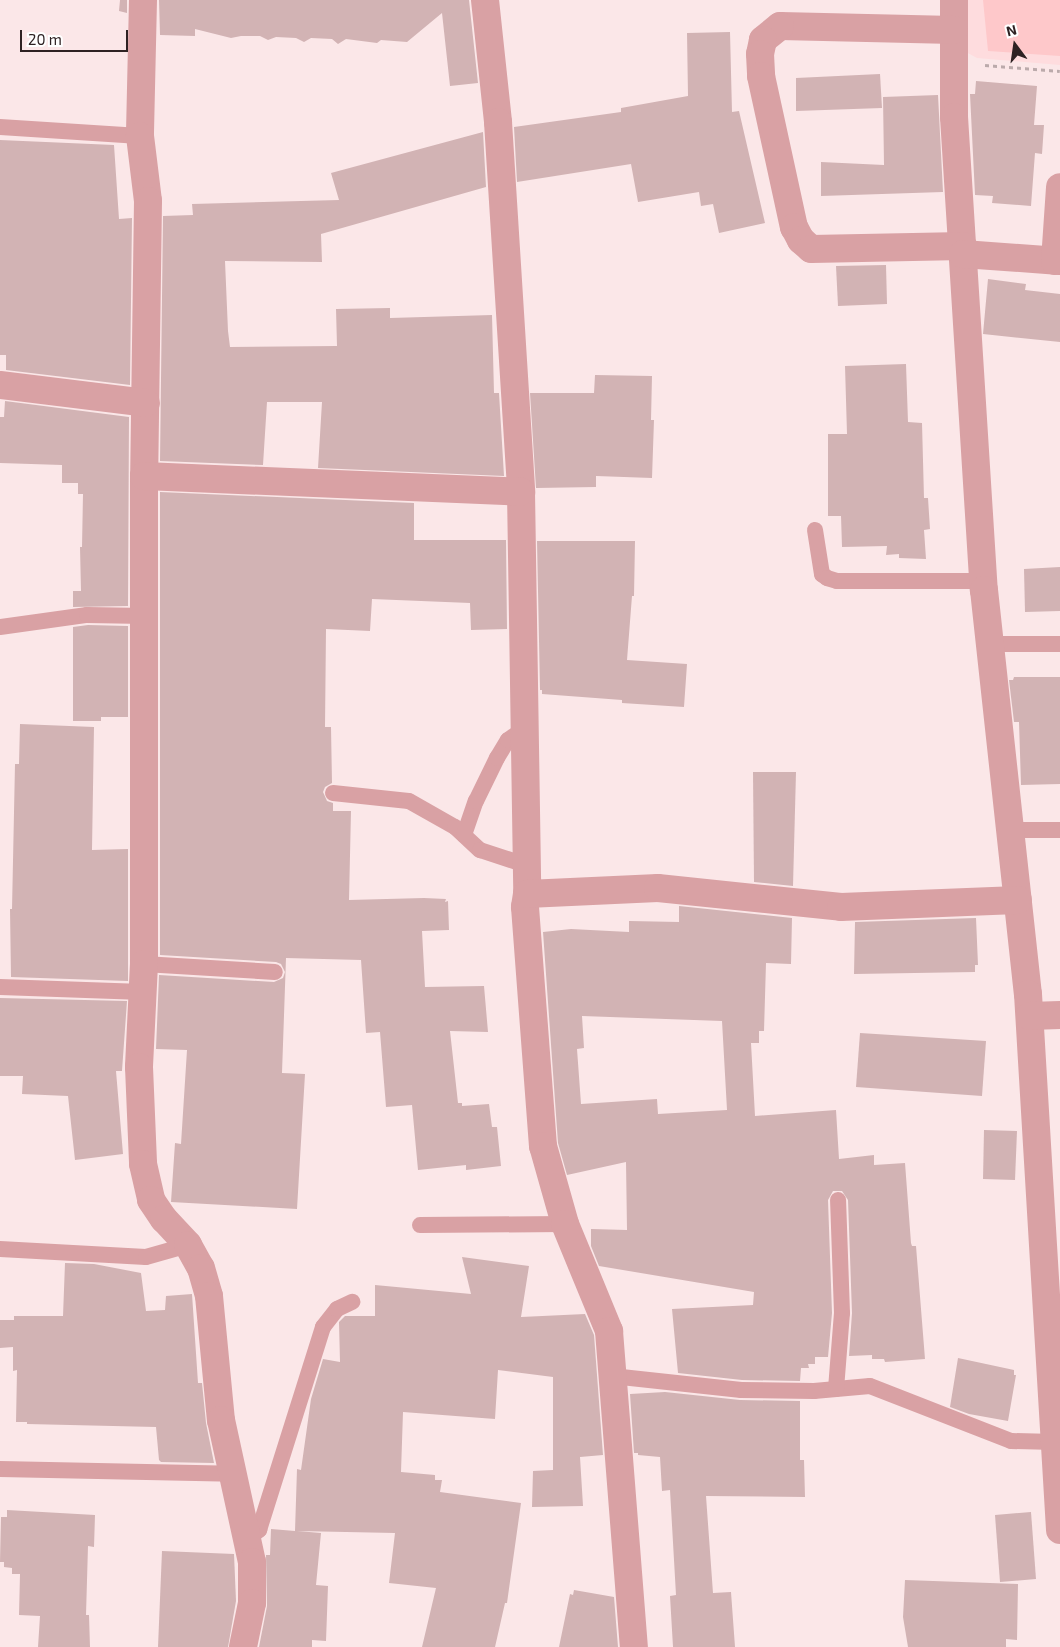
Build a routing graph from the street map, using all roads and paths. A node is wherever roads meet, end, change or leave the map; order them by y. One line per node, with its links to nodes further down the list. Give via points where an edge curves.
1 (143, 0): 8 (street)
2 (485, 0): 15 (street, via 498,122)
3 (954, 0): 4 (street)
4 (954, 30): 5 (street); 10 (street, via 780,26 763,40 760,54 761,76 792,218 801,240 812,249)
5 (954, 62): 6 (path); 10 (street, via 954,117)
6 (1060, 71)
7 (0, 127): 8 (lane)
8 (140, 136): 13 (street, via 148,200)
9 (1060, 187): 11 (street)
10 (963, 250): 11 (street); 17 (street)
11 (1058, 261)
12 (0, 385): 13 (street)
13 (146, 403): 14 (street)
14 (144, 476): 15 (street); 18 (street)
15 (521, 492): 22 (street)
16 (815, 530): 17 (lane, via 822,574 827,578 837,581)
17 (984, 581): 20 (street)
18 (145, 616): 19 (lane, via 87,615); 30 (street)
19 (0, 628)
20 (990, 644): 21 (lane); 24 (street)
21 (1060, 644)
22 (524, 728): 26 (lane, via 508,740 497,758); 27 (street)
23 (333, 793): 26 (lane, via 409,801)
24 (1010, 830): 25 (lane); 29 (street)
25 (1060, 830)
26 (464, 835): 27 (lane, via 480,850)
27 (526, 865): 28 (street)
28 (527, 894): 29 (street, via 658,888 841,907); 37 (street, via 525,906 543,1146)
29 (1018, 900): 35 (street)
30 (144, 964): 31 (lane); 33 (street)
31 (275, 972)
32 (0, 987): 33 (lane)
33 (143, 992): 39 (street, via 139,1067 146,1184 151,1200 164,1219)
34 (1060, 1015): 35 (street)
35 (1030, 1016): 42 (street)
36 (838, 1200): 44 (lane, via 842,1313)
37 (565, 1224): 38 (lane); 43 (street, via 609,1331)
38 (420, 1225)
39 (188, 1245): 40 (lane, via 146,1258); 47 (street, via 201,1268 208,1296 221,1420)
40 (0, 1249)
41 (352, 1302): 49 (lane, via 337,1309 323,1327 259,1530)
42 (1053, 1303): 45 (street)
43 (612, 1376): 44 (lane, via 740,1390); 51 (street)
44 (836, 1389): 45 (lane, via 870,1386 1011,1442)
45 (1055, 1442): 48 (street)
46 (0, 1469): 47 (lane)
47 (232, 1474): 49 (street)
48 (1060, 1530)
49 (248, 1538): 50 (street, via 253,1586)
50 (244, 1647)
51 (634, 1647)

